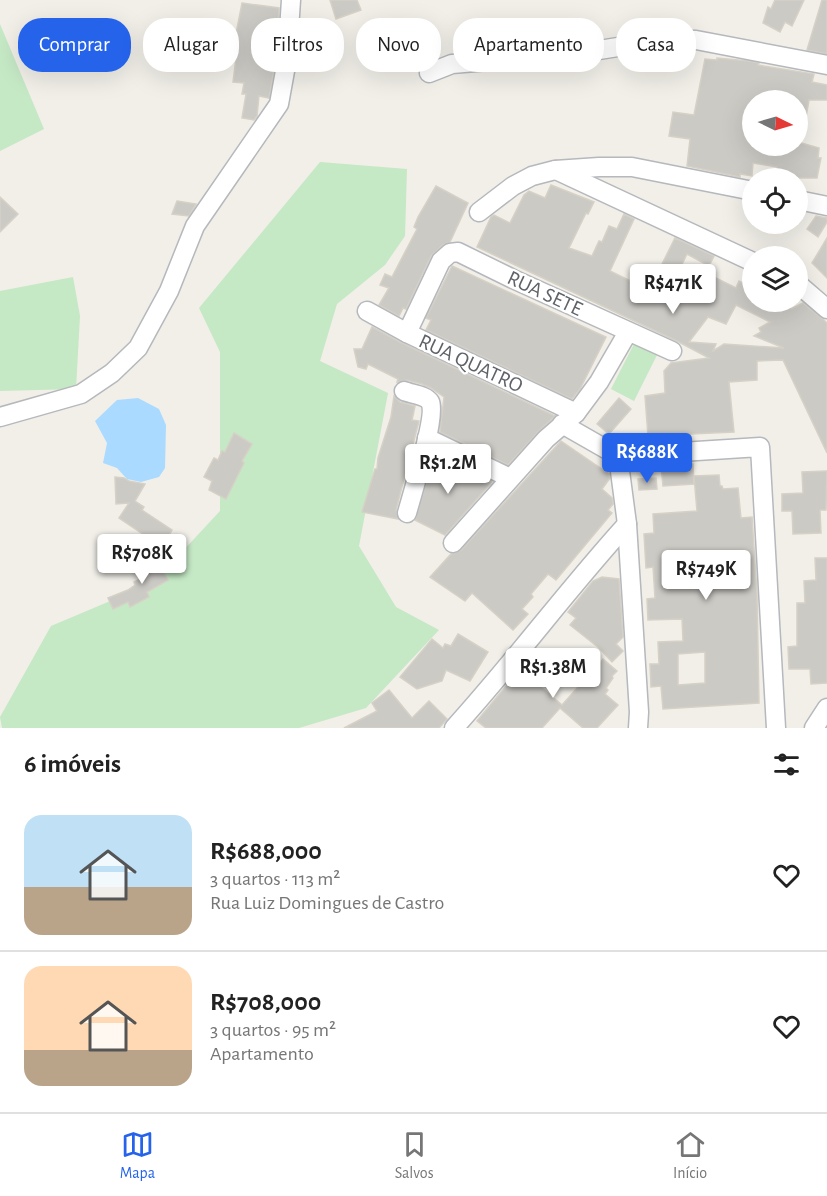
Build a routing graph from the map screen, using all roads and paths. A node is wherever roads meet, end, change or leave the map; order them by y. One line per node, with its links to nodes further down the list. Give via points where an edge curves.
1 (291, 0): 17 (street, via 279,104 195,226 169,291 138,348 81,394)
2 (827, 65): 3 (street, via 696,40 668,39 574,54 452,64)
3 (429, 73)
4 (555, 170): 5 (street, via 632,167); 8 (street, via 513,186); 9 (street)
5 (742, 189)
6 (808, 202): 7 (street)
7 (827, 206)
8 (479, 212)
9 (742, 257)
10 (808, 293): 11 (street)
11 (827, 309)
12 (367, 311): 14 (street, RUA QUATRO)
13 (628, 332): 14 (street, RUA SETE, via 465,254 450,253 441,261); 15 (street, RUA SETE); 18 (street, via 598,382)
14 (407, 333): 18 (street, RUA QUATRO)
15 (672, 351)
16 (404, 392): 19 (street, via 427,398 431,404)
17 (0, 417)
18 (569, 418): 20 (street, RUA QUATRO); 21 (street)
19 (427, 438): 21 (street); 22 (street)
20 (618, 456): 23 (street); 28 (street, via 760,447)
21 (510, 478): 24 (street)
22 (407, 513)
23 (627, 524): 26 (street); 27 (street)
24 (453, 543)
25 (827, 708): 29 (street)
26 (454, 728)
27 (638, 728)
28 (776, 728)
29 (814, 728)

